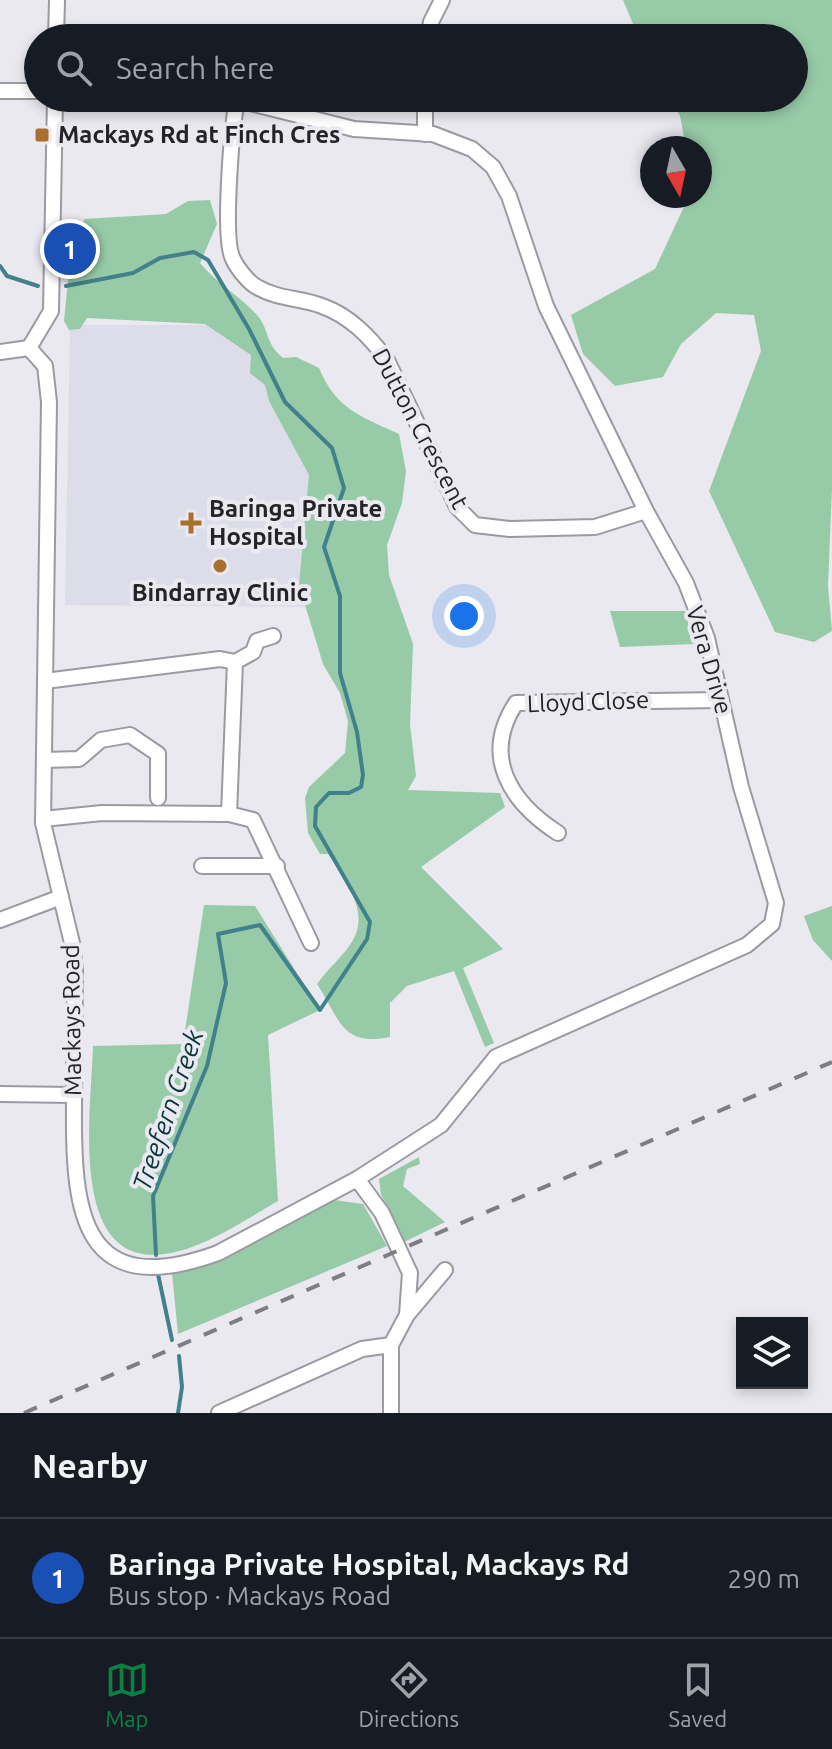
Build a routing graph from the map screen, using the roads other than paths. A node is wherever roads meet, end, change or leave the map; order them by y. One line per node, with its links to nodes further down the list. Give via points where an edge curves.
1 (57, 0): 3 (street)
2 (442, 0): 4 (street)
3 (56, 24)
4 (431, 24)
5 (0, 91): 6 (street)
6 (24, 91)
7 (55, 112): 12 (street, via 52,300 43,330)
8 (232, 112): 14 (street, Dutton Crescent, via 232,258 255,286 289,300 321,305 372,339 457,507 475,525 595,527)
9 (285, 112): 11 (street, Vera Drive, via 354,129)
10 (425, 112): 11 (street)
11 (425, 134): 14 (street, Vera Drive, via 464,144 493,167 509,196 546,306)
12 (29, 348): 13 (street); 17 (street, Mackays Road, via 45,366 49,402)
13 (0, 352)
14 (646, 511): 18 (street, Vera Drive, via 686,583 707,638)
15 (273, 636): 16 (street, via 257,641 253,652)
16 (235, 662): 17 (street, via 220,659); 21 (street)
17 (45, 681): 19 (street, Mackays Road)
18 (721, 700): 23 (street, Lloyd Close, via 516,703 503,722 503,774 512,795); 31 (street, Vera Drive, via 776,903 772,924 747,945 496,1057 441,1125)
19 (44, 760): 20 (street, via 79,759 101,740 130,735 158,754); 22 (street, Mackays Road)
20 (158, 798)
21 (229, 814): 22 (street, via 91,813); 25 (street, via 253,820)
22 (43, 819): 26 (street, Mackays Road)
23 (558, 833)
24 (202, 866): 25 (street)
25 (277, 866): 28 (street)
26 (61, 897): 27 (street); 30 (street, Mackays Road, via 75,970)
27 (0, 920)
28 (311, 943)
29 (0, 1094): 30 (street)
30 (74, 1095): 31 (street, Mackays Road, via 75,1183 85,1228 114,1256 134,1264 175,1266 218,1253)
31 (357, 1179): 33 (street, via 382,1213 410,1273)
32 (445, 1270): 33 (street)
33 (407, 1315): 34 (street)
34 (391, 1345): 35 (street, via 362,1349); 36 (street)
35 (219, 1413)
36 (391, 1413)

